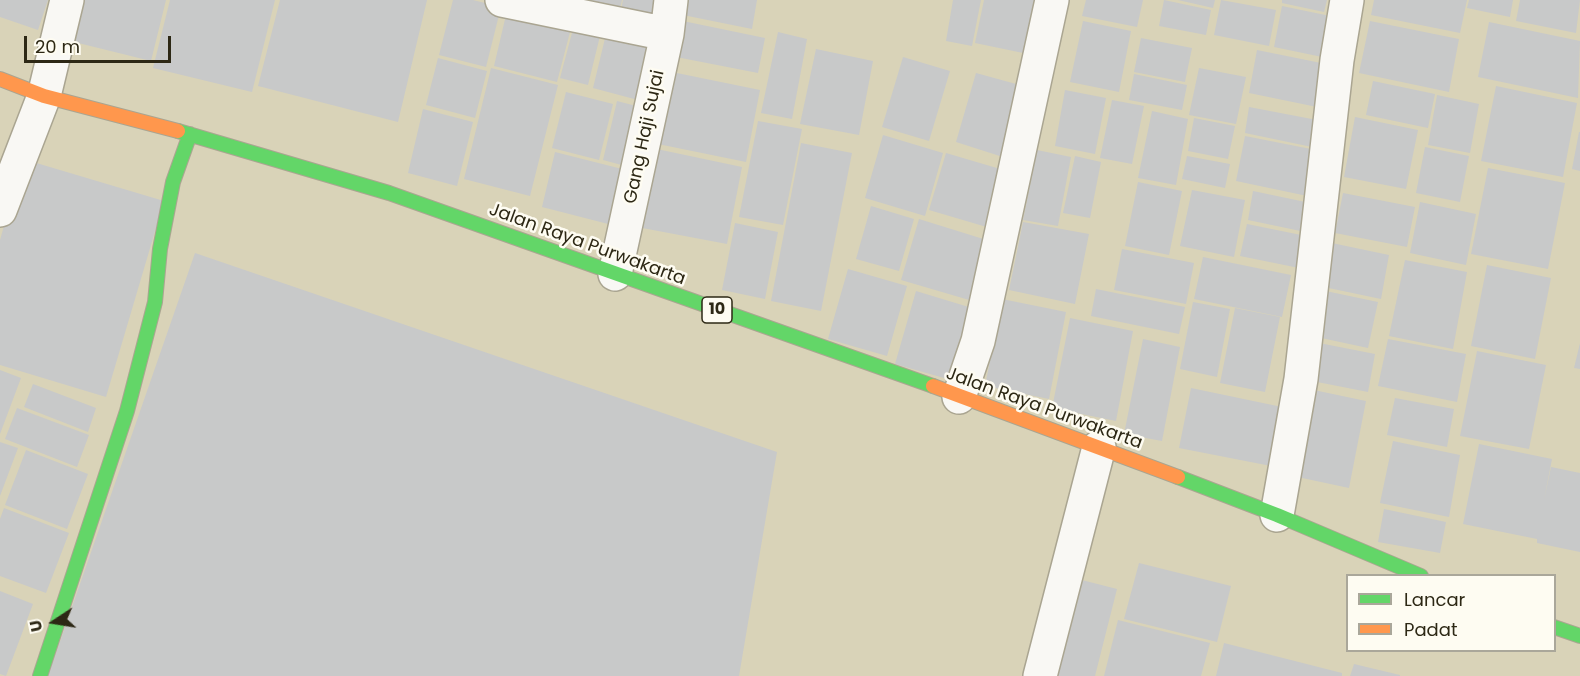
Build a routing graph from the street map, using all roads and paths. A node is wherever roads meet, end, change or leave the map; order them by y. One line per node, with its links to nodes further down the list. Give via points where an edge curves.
1 (67, 0): 8 (street)
2 (502, 0): 6 (street)
3 (671, 0): 6 (street, Gang Haji Sujai)
4 (1052, 0): 12 (street, via 978,341)
5 (1347, 0): 14 (street, via 1301,379)
6 (667, 34): 11 (street, Gang Haji Sujai)
7 (0, 79): 8 (main road, Jalan Raya Purwakarta / 10)
8 (44, 96): 9 (main road, Jalan Raya Purwakarta / 10); 10 (street)
9 (190, 134): 11 (main road, Jalan Raya Purwakarta / 10, via 389,193); 18 (main road, via 173,182 155,302 127,411)
10 (0, 210)
11 (615, 274): 12 (main road, Jalan Raya Purwakarta / 10)
12 (959, 397): 13 (main road, Jalan Raya Purwakarta / 10)
13 (1099, 447): 14 (main road, Jalan Raya Purwakarta / 10); 19 (street)
14 (1277, 515): 15 (main road, Jalan Raya Purwakarta / 10)
15 (1416, 574)
16 (1556, 628): 17 (main road)
17 (1580, 636)
18 (40, 676)
19 (1040, 676)

